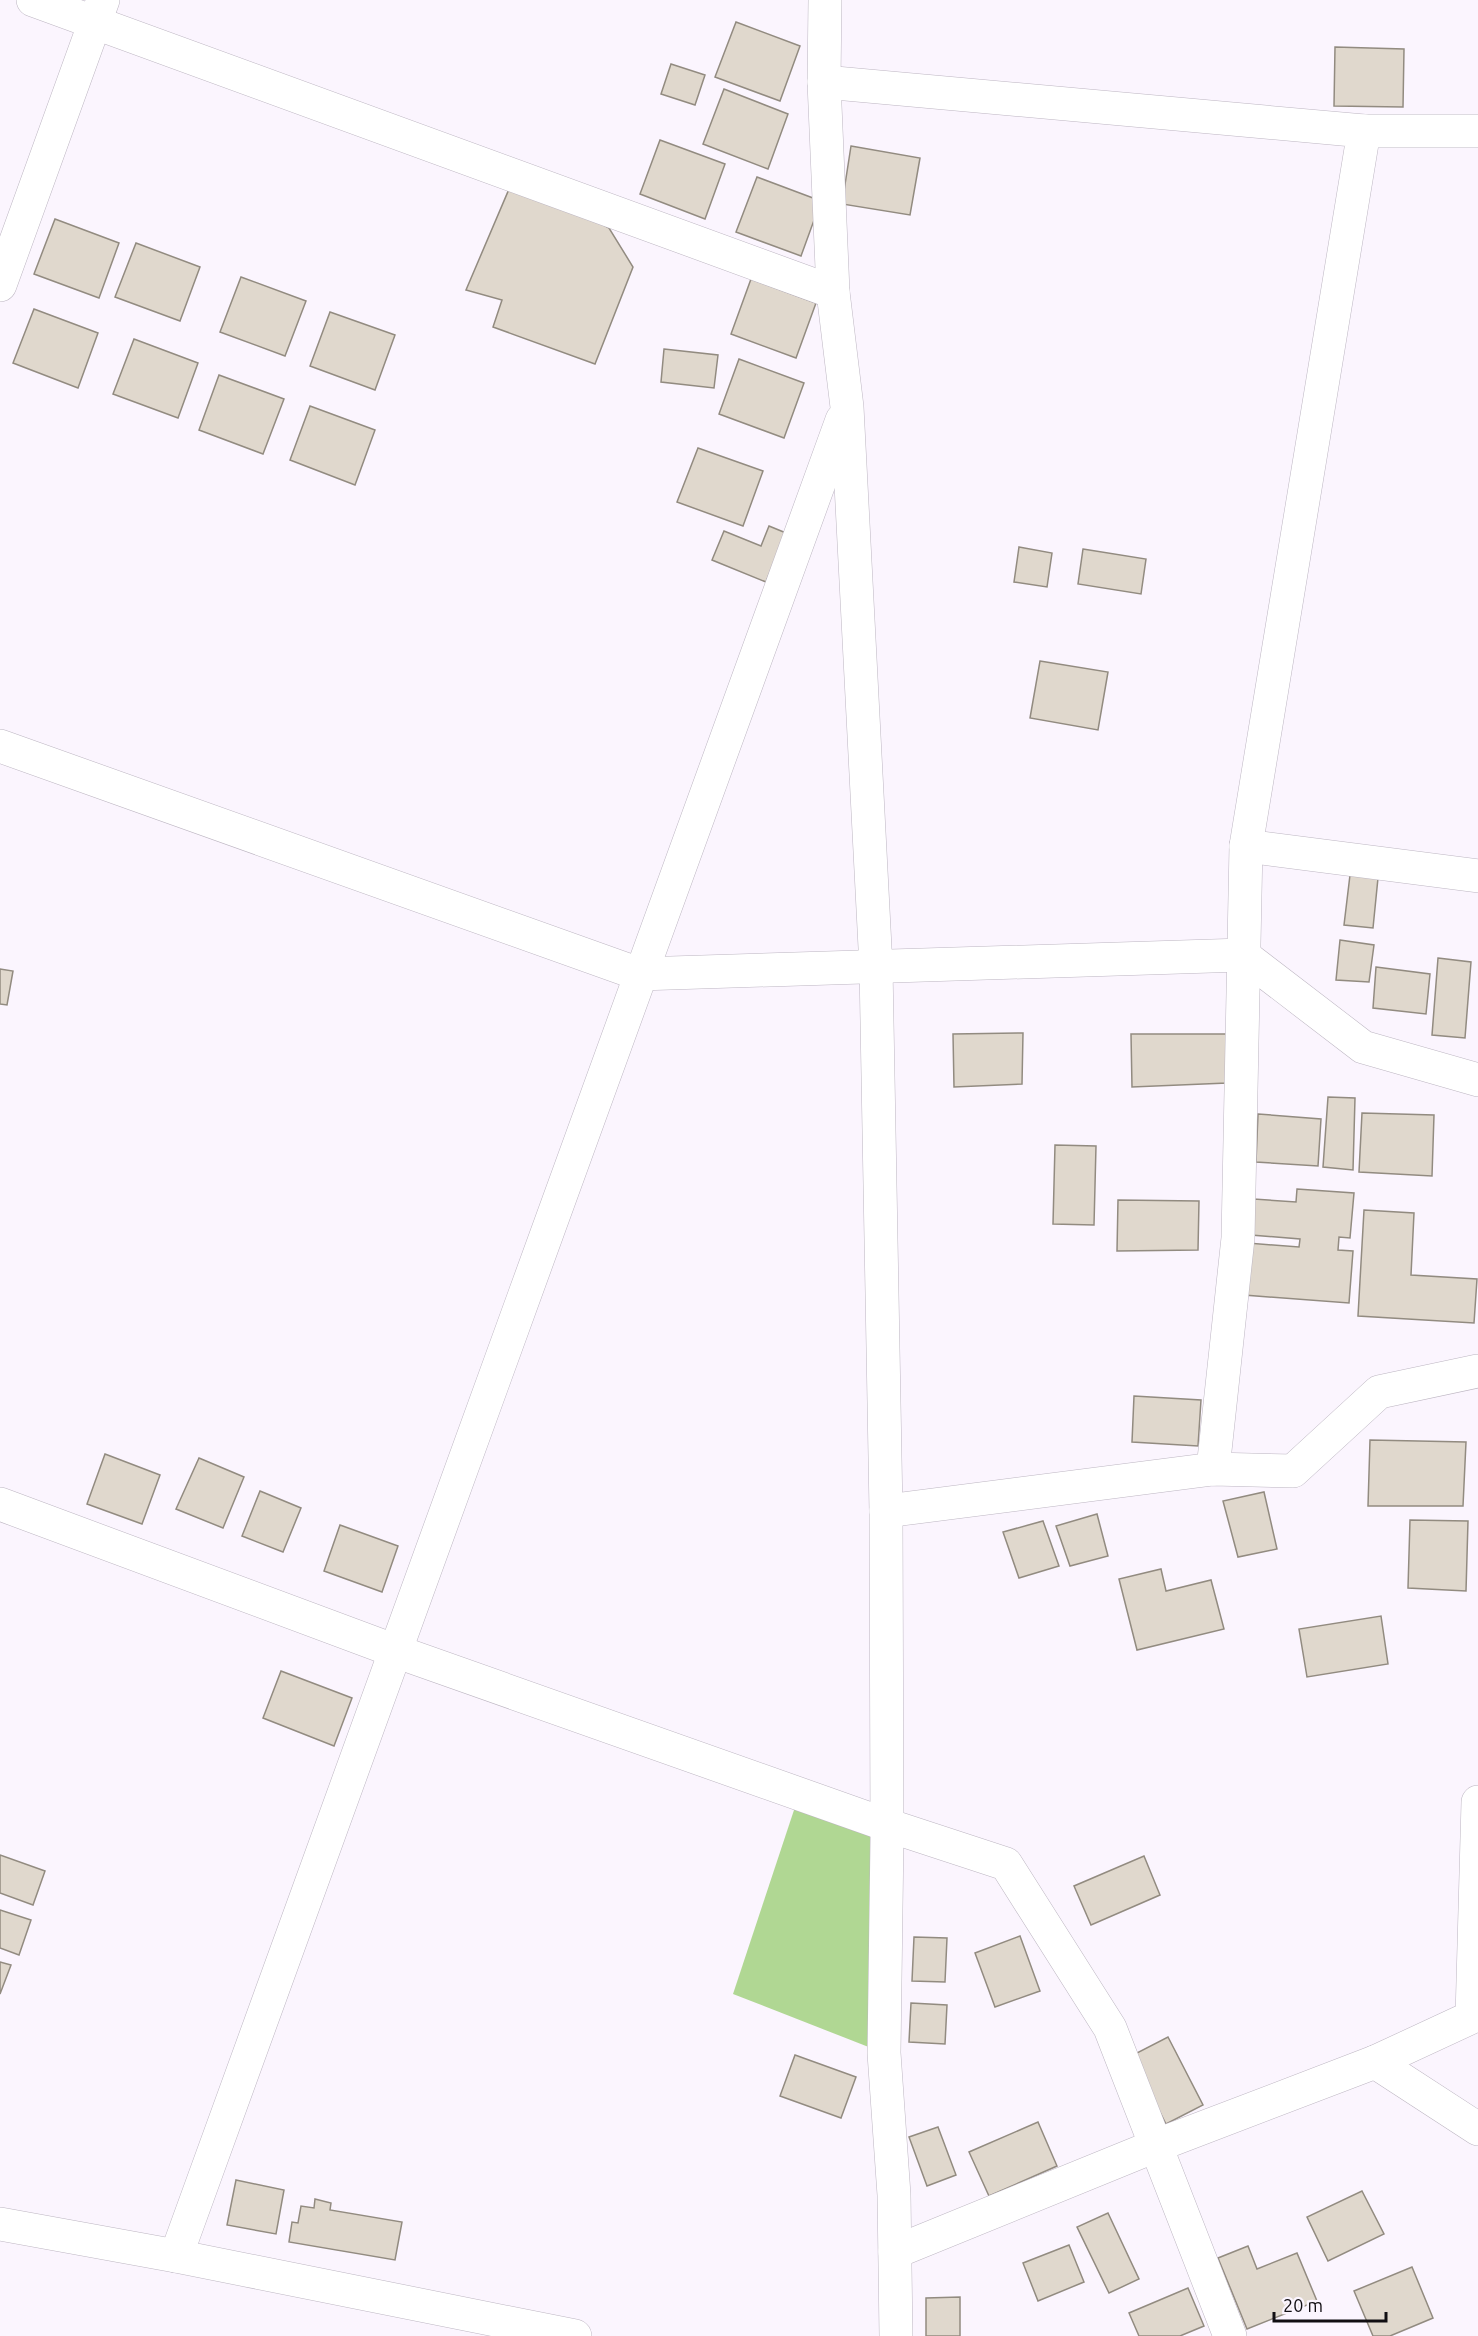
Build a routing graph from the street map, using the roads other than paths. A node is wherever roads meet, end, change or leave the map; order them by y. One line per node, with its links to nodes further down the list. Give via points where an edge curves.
1 (33, 0): 3 (street)
2 (825, 0): 4 (street)
3 (99, 11): 7 (street); 8 (street)
4 (824, 82): 5 (street); 8 (street)
5 (1364, 131): 6 (street); 11 (street)
6 (1478, 131)
7 (0, 285)
8 (833, 292): 9 (street)
9 (847, 407): 14 (street); 15 (street)
10 (0, 746): 15 (street)
11 (1246, 846): 12 (street); 13 (street)
12 (1478, 876)
13 (1244, 955): 14 (street); 16 (street, via 1364,1047); 18 (street, via 1238,1238)
14 (876, 968): 15 (street); 20 (street)
15 (639, 974): 21 (street)
16 (1478, 1080)
17 (1478, 1371): 18 (street, via 1379,1392 1293,1471)
18 (1213, 1469): 20 (street)
19 (0, 1504): 21 (street)
20 (886, 1511): 23 (street)
21 (398, 1652): 23 (street); 29 (street)
22 (1478, 1802): 24 (street, via 1472,2017)
23 (887, 1825): 26 (street, via 1006,1864 1110,2028); 28 (street, via 884,2053)
24 (1375, 2062): 25 (street); 26 (street)
25 (1478, 2129)
26 (1155, 2146): 28 (street); 32 (street)
27 (0, 2224): 29 (street)
28 (895, 2252): 31 (street)
29 (177, 2256): 30 (street)
30 (575, 2336)
31 (896, 2336)
32 (1230, 2336)

